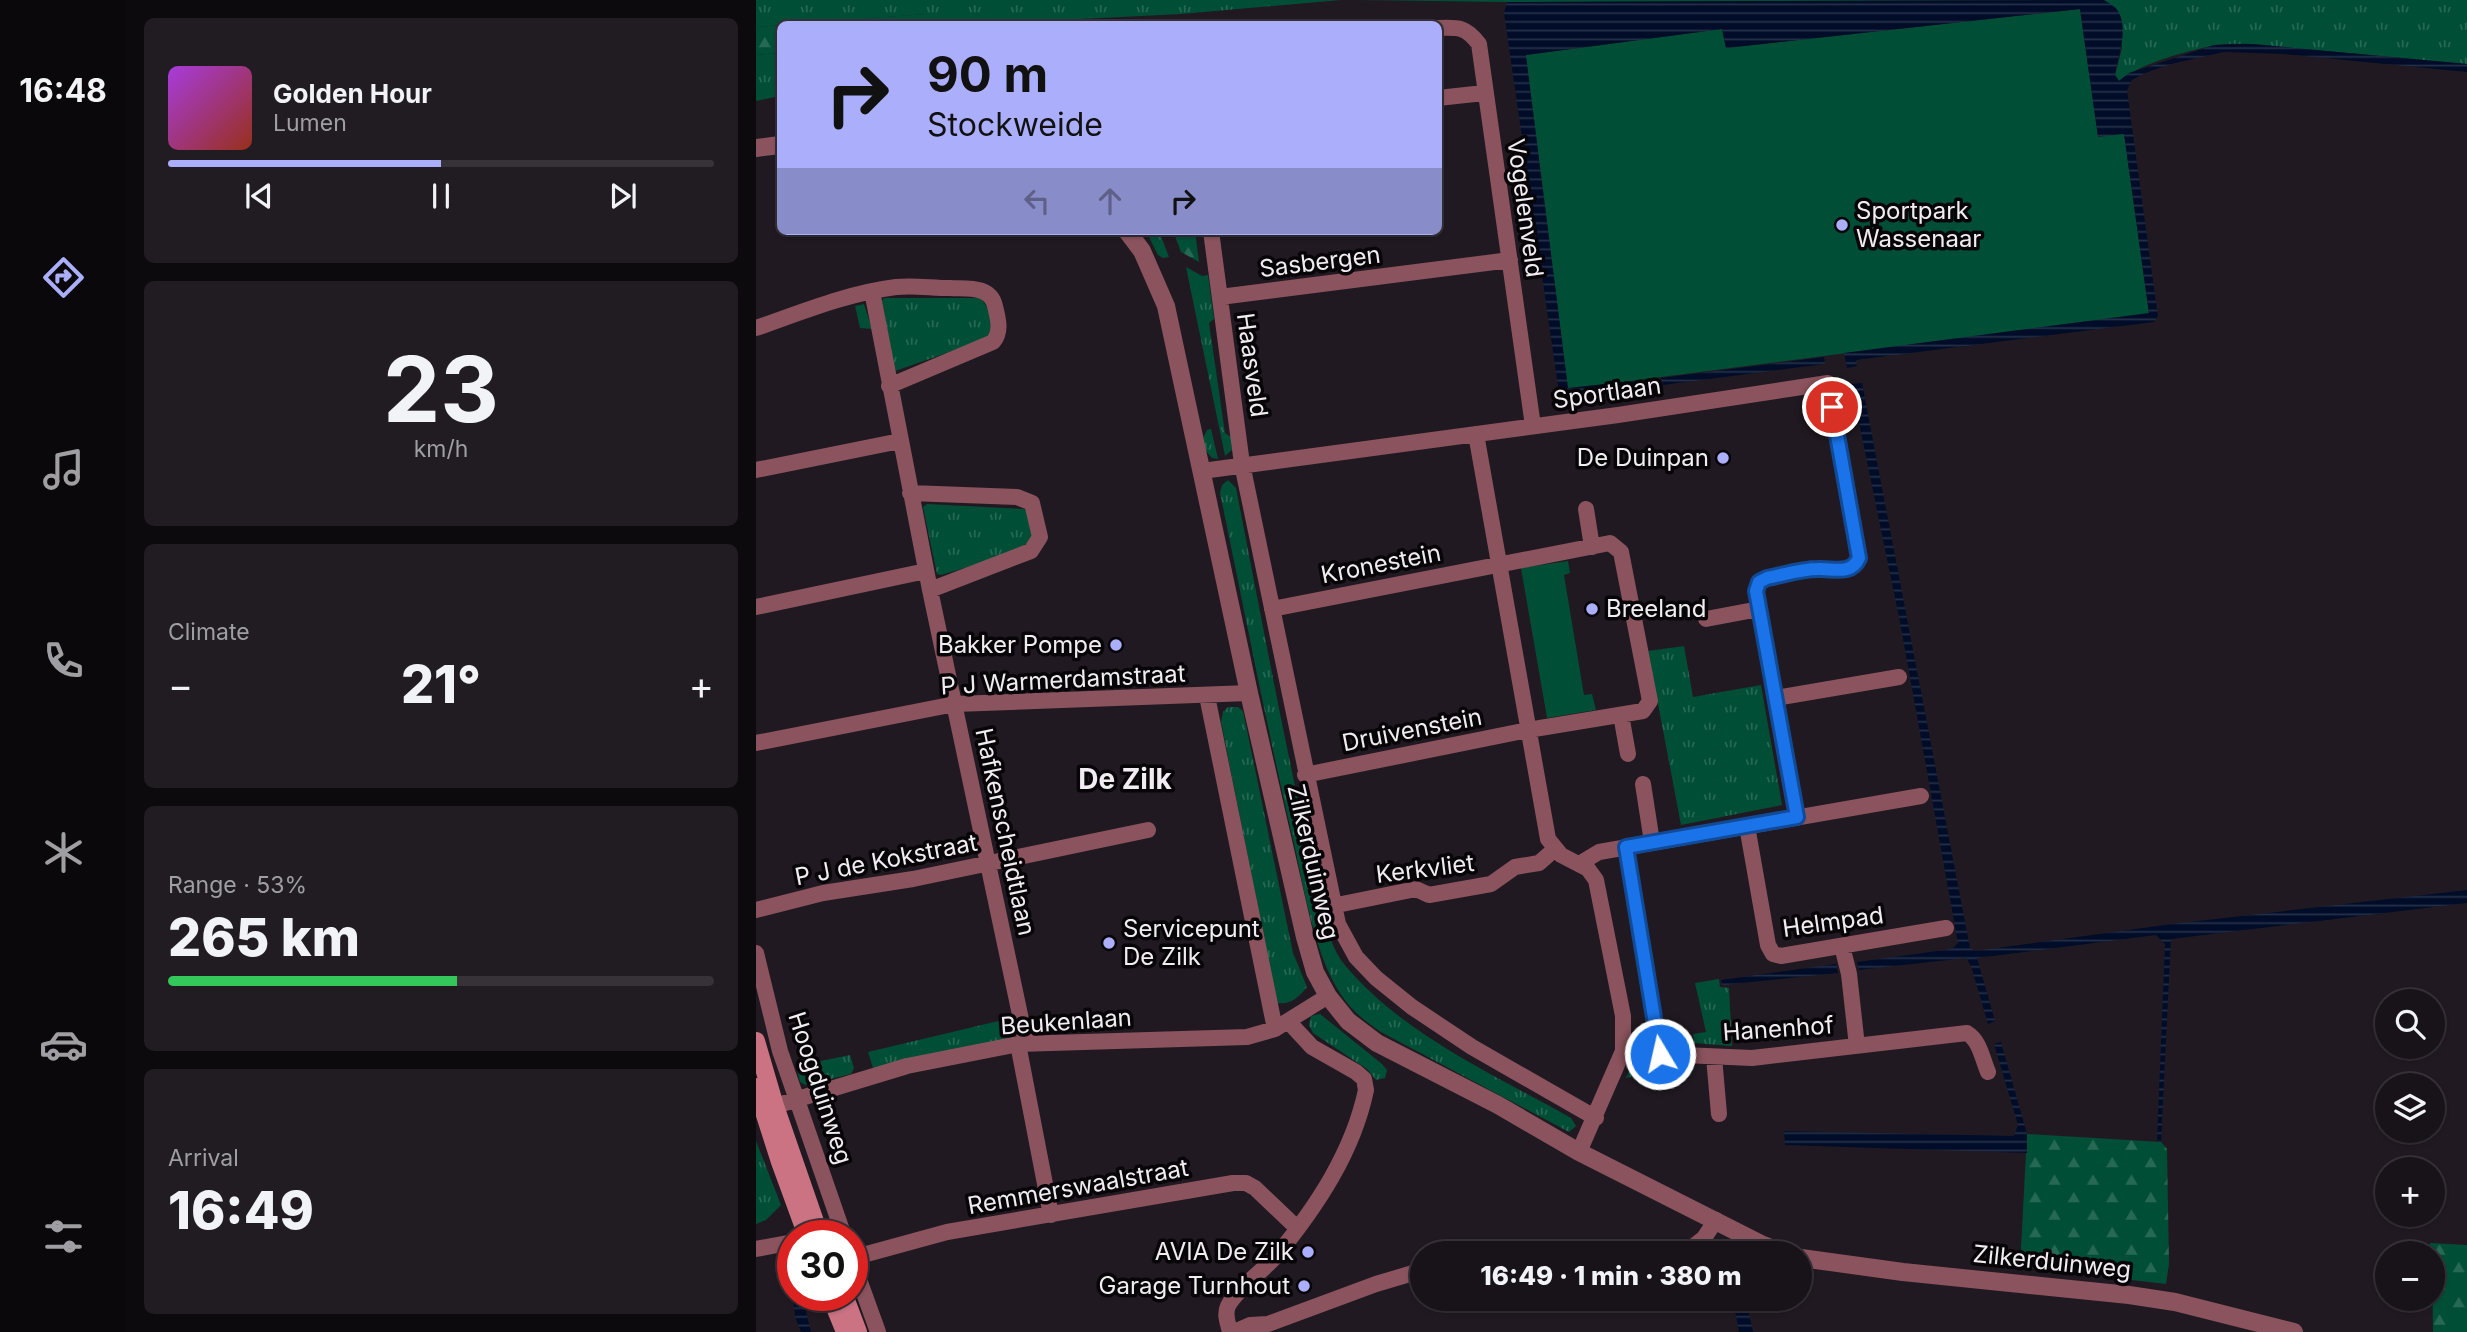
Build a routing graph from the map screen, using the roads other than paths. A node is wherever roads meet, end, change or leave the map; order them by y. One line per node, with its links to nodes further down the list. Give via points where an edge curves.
1 (1442, 28): 2 (street, Vogelenveld, via 1470,32 1479,44)
2 (1485, 93): 3 (street); 6 (street, Vogelenveld)
3 (1442, 98)
4 (1130, 235): 16 (street, Zilkerduinweg, via 1166,306)
5 (1212, 235): 8 (street, Haasveld)
6 (1510, 260): 8 (street, Sasbergen); 11 (street, Vogelenveld)
7 (872, 291): 9 (street); 10 (street, Hafkenscheidtlaan); 10 (street, via 898,287 984,291 994,302 999,327 998,335 986,346)
8 (1220, 297): 14 (street, Haasveld)
9 (756, 328)
10 (889, 386): 13 (street, Hafkenscheidtlaan)
11 (1533, 426): 12 (street, Sportlaan); 25 (street, Sportlaan, via 1828,383 1859,558 1850,568 1831,572 1821,568 1759,582)
12 (1476, 434): 14 (street, Sportlaan); 20 (street)
13 (900, 441): 15 (street); 17 (street, Hafkenscheidtlaan)
14 (1242, 464): 16 (street, Sportlaan); 24 (street, Zilkerduinweg)
15 (756, 470)
16 (1202, 471): 28 (street, Zilkerduinweg)
17 (911, 493): 21 (street, Hafkenscheidtlaan); 22 (street, via 1017,497 1035,509 1040,537 1031,551)
18 (1586, 509): 19 (street)
19 (1592, 547): 20 (street); 32 (street, via 1610,543 1621,552 1650,701 1643,711)
20 (1499, 563): 24 (street, Kronestein); 33 (street)
21 (926, 571): 22 (street, Hafkenscheidtlaan); 23 (street)
22 (930, 590): 31 (street, Hafkenscheidtlaan)
23 (756, 607)
24 (1272, 609): 36 (street, Zilkerduinweg)
25 (1759, 609): 26 (street); 30 (street)
26 (1706, 619)
27 (1899, 677): 30 (street)
28 (1249, 693): 29 (street, P J Warmerdamstraat); 52 (street, Zilkerduinweg, via 1305,937)
29 (1207, 696): 31 (street, P J Warmerdamstraat); 53 (street)
30 (1776, 698): 39 (street)
31 (955, 704): 34 (street, P J Warmerdamstraat); 45 (street, Hafkenscheidtlaan)
32 (1622, 715): 33 (street); 35 (street)
33 (1528, 730): 36 (street, Druivenstein); 44 (street, via 1548,839)
34 (756, 743)
35 (1628, 754)
36 (1305, 775): 47 (street, Zilkerduinweg)
37 (1643, 784): 42 (street)
38 (1921, 796): 39 (street)
39 (1797, 817): 40 (street)
40 (1747, 826): 42 (street); 50 (street, Helmpad, via 1773,954)
41 (1148, 830): 45 (street, P J de Kokstraat)
42 (1653, 842): 43 (street)
43 (1626, 847): 46 (street, via 1599,852); 58 (street)
44 (1555, 849): 46 (street); 47 (street, Kerkvliet, via 1539,863 1515,867 1491,884 1429,895 1416,889)
45 (987, 864): 48 (street, P J de Kokstraat); 55 (street, Hafkenscheidtlaan)
46 (1579, 864): 57 (street, via 1596,880 1623,1016)
47 (1332, 906): 65 (street, Zilkerduinweg, via 1356,957 1400,998 1472,1047)
48 (756, 910)
49 (1946, 928): 50 (street, Helmpad)
50 (1842, 946): 56 (street, Hanenhof)
51 (756, 953): 62 (street, Hoogduinweg)
52 (1328, 996): 53 (street, Beukenlaan); 66 (street, Zilkerduinweg, via 1348,1021 1387,1050 1498,1105)
53 (1282, 1025): 55 (street, Beukenlaan, via 1247,1037); 71 (street, via 1356,1072 1364,1079 1366,1090 1339,1168)
54 (756, 1041): 63 (main road, Hoogduinweg)
55 (1022, 1044): 62 (street, Beukenlaan, via 907,1066); 67 (street, Hafkenscheidtlaan)
56 (1857, 1046): 59 (street, Hanenhof, via 1752,1058); 60 (street, Hanenhof, via 1966,1032 1977,1043)
57 (1623, 1051): 58 (street); 65 (street)
58 (1660, 1054): 59 (street, Hanenhof)
59 (1714, 1057): 64 (street)
60 (1988, 1072)
61 (756, 1087): 63 (main road, Hoogduinweg)
62 (797, 1099): 63 (street, Beukenlaan); 69 (street, Hoogduinweg)
63 (769, 1108): 68 (main road, Hoogduinweg)
64 (1719, 1114)
65 (1596, 1118): 66 (street)
66 (1579, 1152): 70 (street, Zilkerduinweg)
67 (1051, 1215): 71 (street, Remmerswaalstraat, via 1246,1182); 76 (street, Remmerswaalstraat, via 947,1232)
68 (810, 1220)
69 (839, 1220)
70 (1716, 1220): 72 (street); 73 (street, Zilkerduinweg)
71 (1297, 1228): 85 (street, via 1228,1304 1225,1315)
72 (1700, 1241)
73 (1759, 1241)
74 (777, 1245): 75 (street)
75 (756, 1250)
76 (868, 1254)
77 (1812, 1260): 86 (street, Zilkerduinweg, via 2129,1295)
78 (1410, 1274): 85 (street, via 1268,1324)
79 (868, 1304): 84 (street)
80 (836, 1311): 82 (main road)
81 (850, 1311): 83 (main road)
82 (845, 1332)
83 (858, 1332)
84 (878, 1332)
85 (1232, 1332)
86 (2294, 1332)

